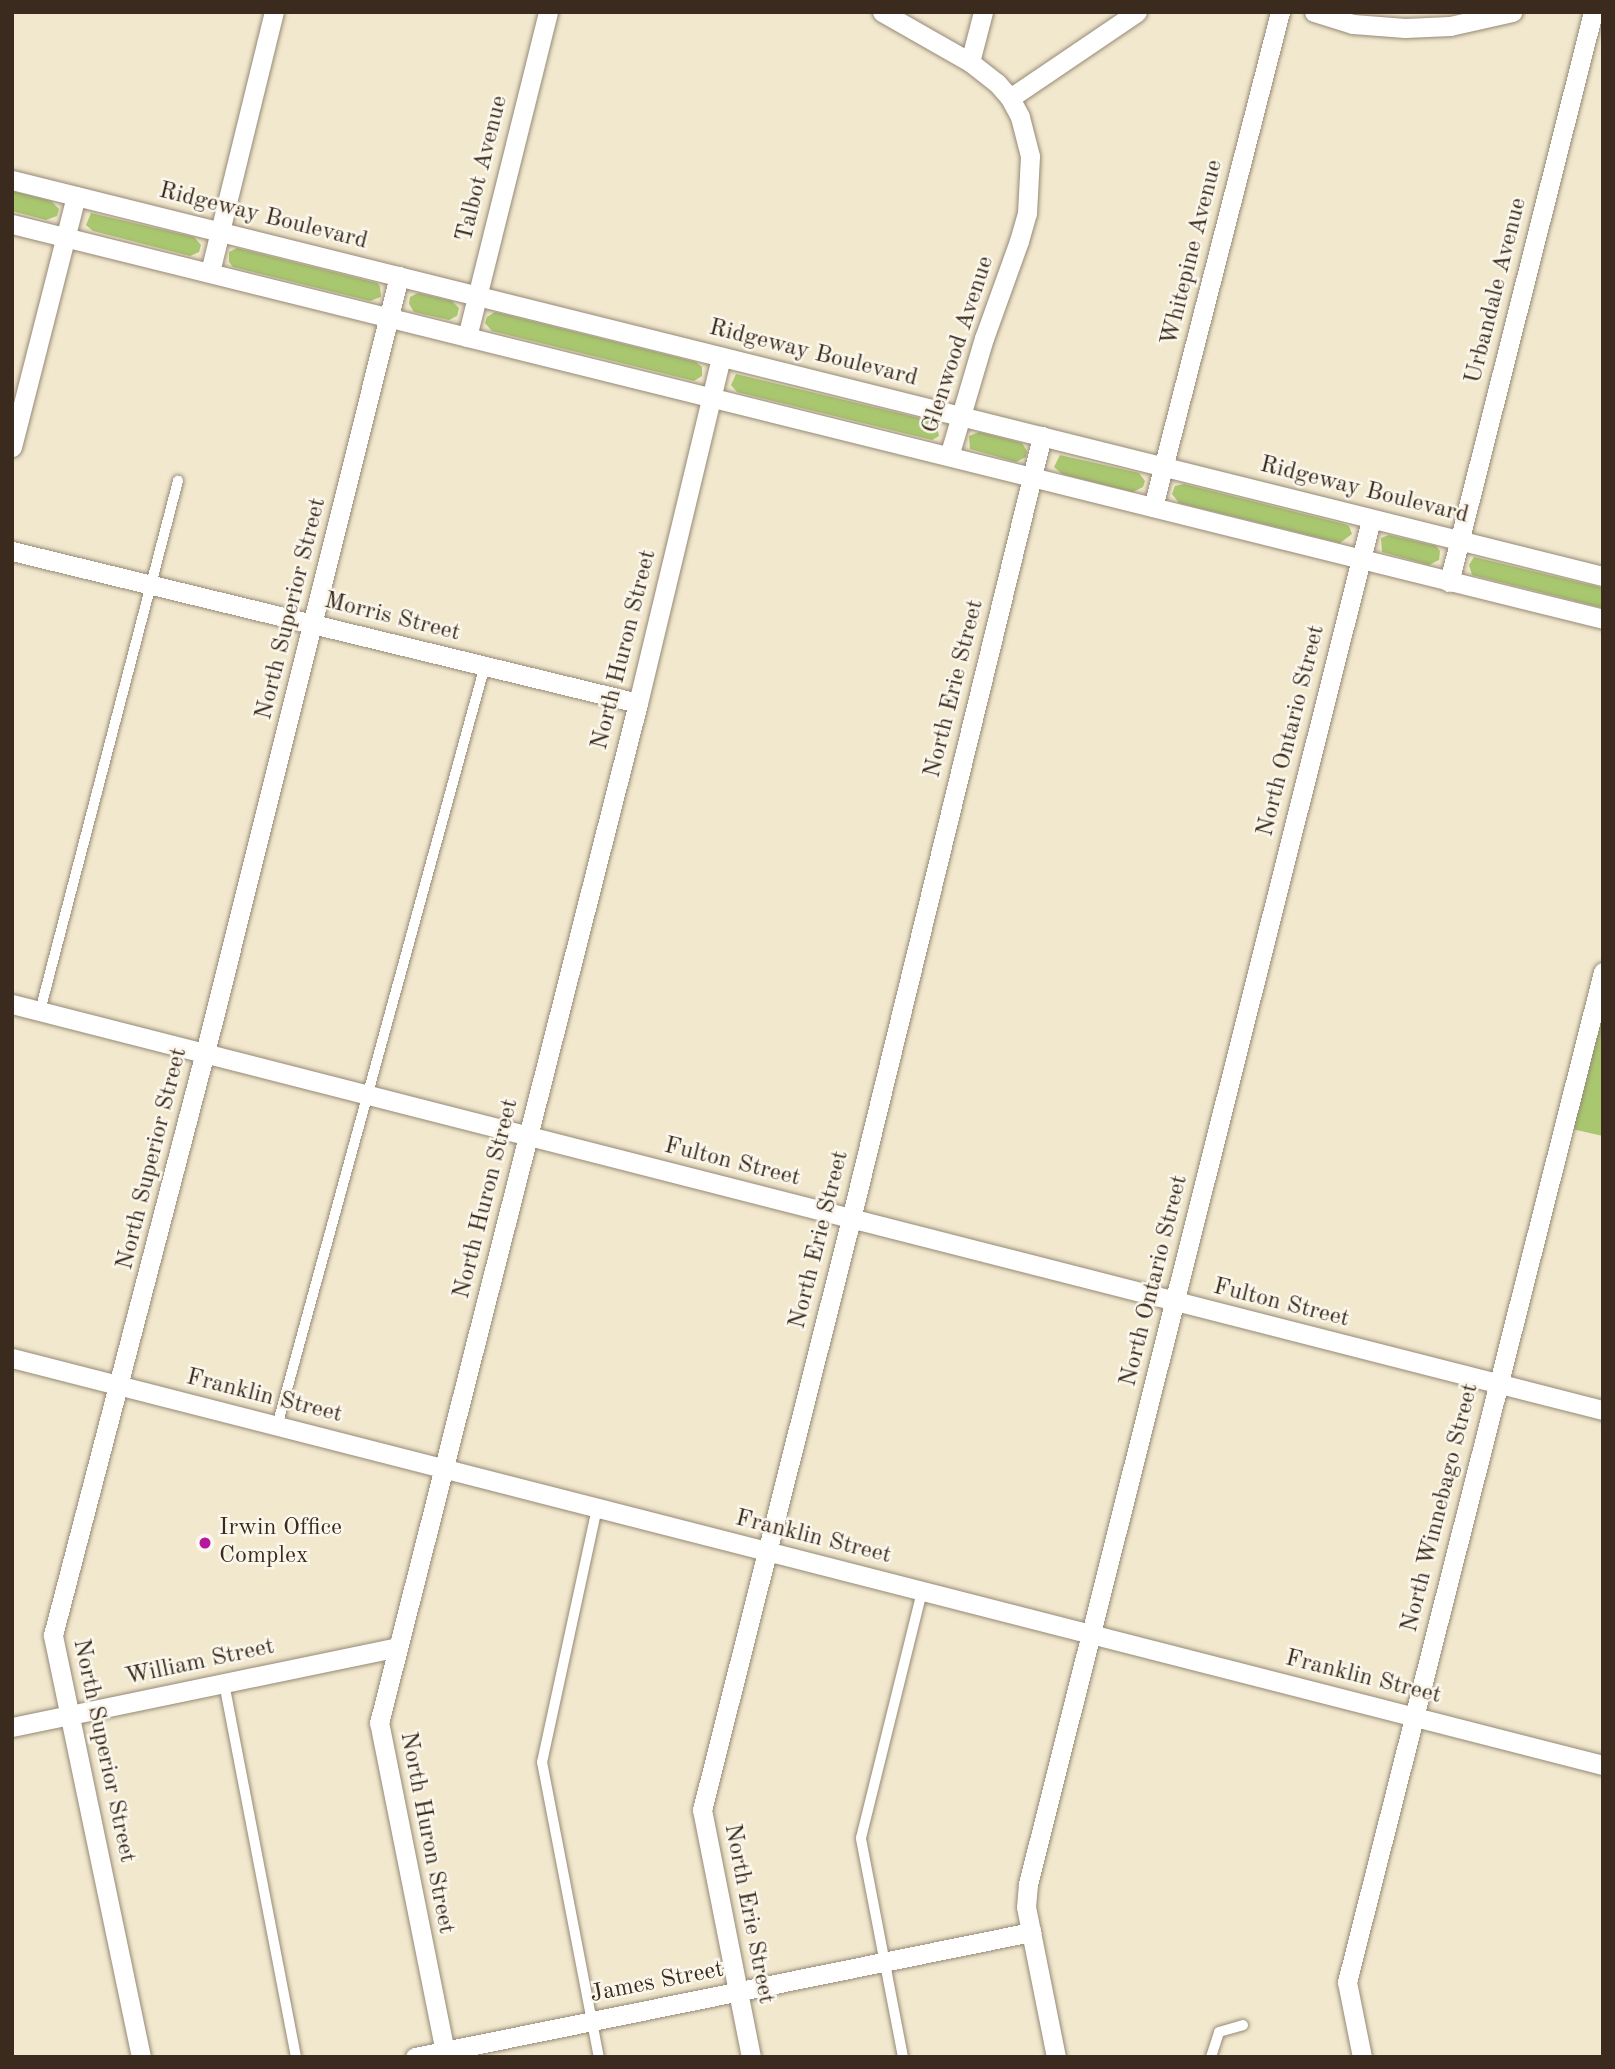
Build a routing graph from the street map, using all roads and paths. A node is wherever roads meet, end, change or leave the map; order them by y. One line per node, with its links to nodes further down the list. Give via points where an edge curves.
1 (274, 12): 15 (street)
2 (548, 12): 19 (street, Talbot Avenue)
3 (882, 12): 10 (street, Glenwood Avenue)
4 (983, 12): 10 (street)
5 (1137, 12): 11 (street)
6 (1280, 12): 28 (street, Whitepine Avenue)
7 (1314, 12): 8 (street, via 1353,24 1405,28 1450,26)
8 (1512, 12)
9 (1592, 12): 33 (street, Urbandale Avenue)
10 (970, 62): 11 (street, Glenwood Avenue)
11 (1010, 98): 24 (street, Glenwood Avenue, via 1027,135 1027,213)
12 (12, 180): 13 (street, Ridgeway Boulevard)
13 (76, 196): 15 (street, Ridgeway Boulevard); 16 (street)
14 (12, 224): 16 (street)
15 (220, 231): 17 (street); 18 (street, Ridgeway Boulevard)
16 (67, 237): 17 (street); 26 (street)
17 (210, 272): 20 (street)
18 (399, 276): 19 (street, Ridgeway Boulevard); 20 (street, North Superior Street)
19 (476, 296): 21 (street, Talbot Avenue); 22 (street, Ridgeway Boulevard)
20 (390, 318): 21 (street); 40 (street, North Superior Street)
21 (467, 337): 23 (street)
22 (721, 356): 23 (street, North Huron Street); 24 (street, Ridgeway Boulevard)
23 (713, 398): 27 (street); 42 (street, North Huron Street)
24 (959, 416): 25 (street, Ridgeway Boulevard); 27 (street, Glenwood Avenue)
25 (1042, 436): 28 (street, Ridgeway Boulevard); 29 (street, North Erie Street)
26 (12, 447)
27 (948, 456): 29 (street)
28 (1164, 465): 31 (street, Whitepine Avenue); 32 (street, Ridgeway Boulevard)
29 (1031, 476): 31 (street); 49 (street, North Erie Street)
30 (178, 481): 38 (lane)
31 (1153, 507): 35 (street)
32 (1371, 519): 33 (street, Ridgeway Boulevard); 35 (street, North Ontario Street)
33 (1459, 540): 36 (street, Ridgeway Boulevard); 37 (street, Urbandale Avenue)
34 (12, 551): 38 (street, Morris Street)
35 (1360, 559): 37 (street); 50 (street, North Ontario Street)
36 (1603, 576)
37 (1449, 582): 39 (street)
38 (149, 586): 40 (street, Morris Street); 45 (lane)
39 (1603, 620)
40 (314, 624): 41 (street, Morris Street); 46 (street, North Superior Street)
41 (485, 665): 42 (street, Morris Street); 47 (lane)
42 (638, 703): 48 (street, North Huron Street)
43 (1603, 972): 52 (street, North Winnebago Street)
44 (12, 1004): 45 (street, Fulton Street)
45 (40, 1011): 46 (street, Fulton Street)
46 (205, 1053): 47 (street, Fulton Street); 53 (street, North Superior Street)
47 (365, 1094): 48 (street, Fulton Street); 55 (lane)
48 (528, 1136): 49 (street, Fulton Street); 56 (street, North Huron Street)
49 (852, 1219): 50 (street, Fulton Street); 58 (street, North Erie Street)
50 (1175, 1302): 52 (street, Fulton Street); 60 (street, North Ontario Street)
51 (12, 1358): 53 (street, Franklin Street)
52 (1498, 1384): 54 (street, Fulton Street); 64 (street, North Winnebago Street)
53 (120, 1386): 55 (street, Franklin Street); 63 (street, North Superior Street, via 53,1634)
54 (1603, 1410)
55 (277, 1426): 56 (street, Franklin Street)
56 (444, 1468): 57 (street, Franklin Street); 61 (street, North Huron Street)
57 (597, 1508): 58 (street, Franklin Street); 70 (lane, via 542,1762)
58 (767, 1551): 59 (street, Franklin Street); 69 (street, North Erie Street, via 702,1810)
59 (922, 1591): 60 (street, Franklin Street); 68 (lane, via 861,1838)
60 (1091, 1634): 64 (street, Franklin Street); 67 (street, North Ontario Street, via 1028,1884)
61 (398, 1647): 62 (street, William Street); 72 (street, North Huron Street, via 379,1723)
62 (224, 1683): 63 (street, William Street); 74 (lane)
63 (70, 1715): 65 (street, William Street); 73 (street, North Superior Street)
64 (1414, 1717): 66 (street, Franklin Street); 81 (street, North Winnebago Street, via 1347,1982)
65 (12, 1727)
66 (1603, 1765)
67 (1031, 1932): 68 (street, James Street); 79 (street, North Ontario Street)
68 (885, 1962): 69 (street, James Street); 78 (lane)
69 (738, 1992): 70 (street, James Street); 77 (street, North Erie Street)
70 (591, 2021): 72 (street, James Street); 76 (lane)
71 (1243, 2025): 80 (lane, via 1219,2032)
72 (446, 2054): 75 (street, James Street)
73 (141, 2057)
74 (296, 2057)
75 (415, 2057)
76 (599, 2057)
77 (751, 2057)
78 (903, 2057)
79 (1056, 2057)
80 (1211, 2057)
81 (1362, 2057)

